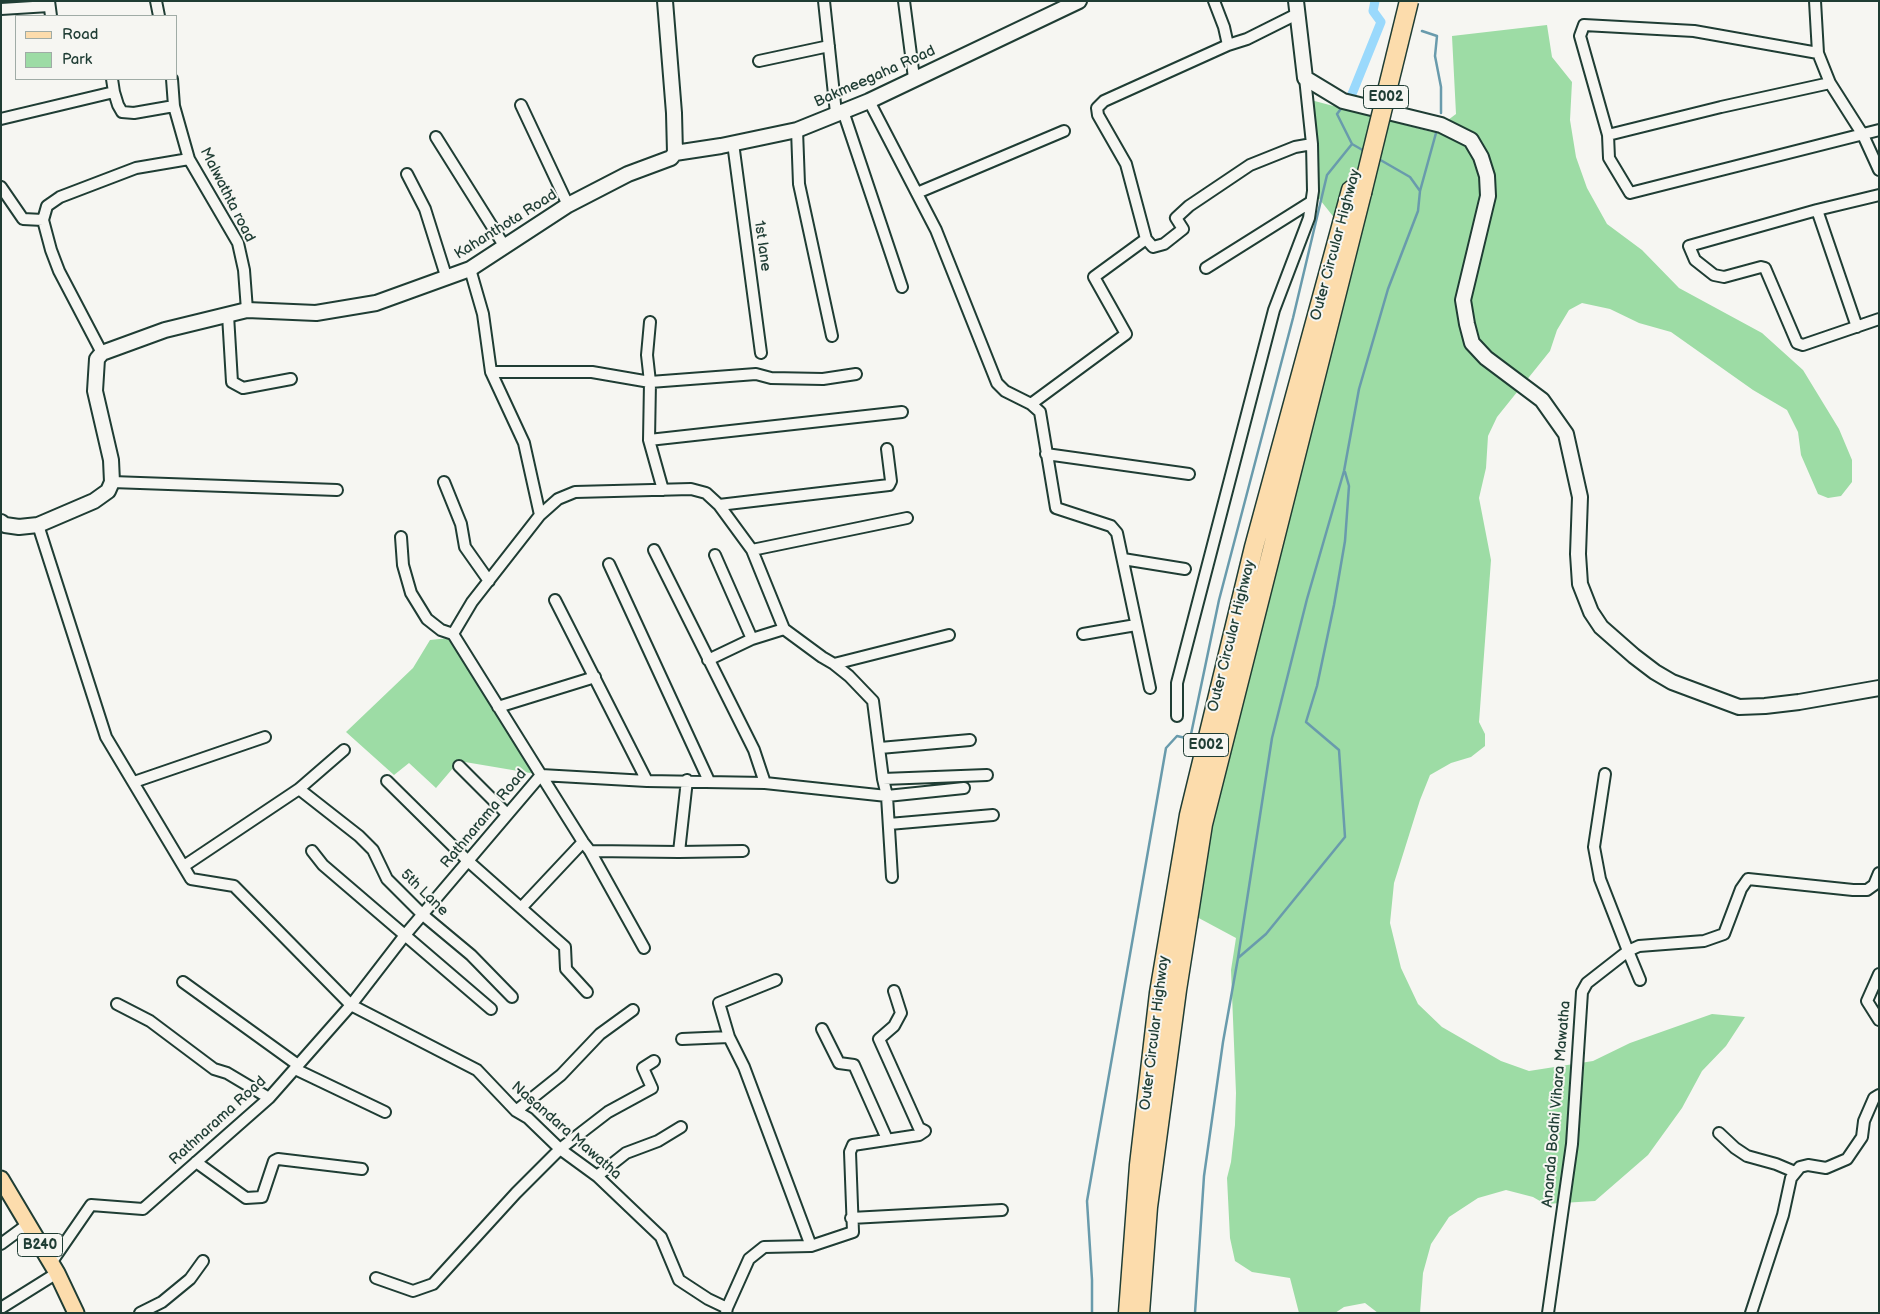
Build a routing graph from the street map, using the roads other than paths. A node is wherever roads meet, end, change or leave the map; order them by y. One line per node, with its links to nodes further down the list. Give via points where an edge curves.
1 (156, 1): 14 (street)
2 (665, 1): 38 (street)
3 (814, 1): 10 (street)
4 (904, 1): 19 (street)
5 (1079, 1): 19 (street, Bakmeegaha Road)
6 (1214, 1): 15 (street)
7 (1397, 1): 43 (highway, Outer Circular Highway / E002)
8 (1409, 1): 43 (highway, Outer Circular Highway / E002, bridge)
9 (1815, 1): 17 (street)
10 (824, 3): 16 (street)
11 (50, 8): 13 (street)
12 (1296, 8): 15 (street, via 1247,39); 20 (street)
13 (1, 9)
14 (159, 15)
15 (1228, 45): 50 (street, via 1104,101 1097,108 1126,164)
16 (829, 46): 18 (street); 28 (street)
17 (1818, 53): 23 (street); 33 (street, via 1694,30 1584,25 1580,36)
18 (759, 61)
19 (914, 78): 25 (street, Bakmeegaha Road)
20 (1305, 78): 37 (street); 102 (street, via 1343,100 1441,125 1471,140 1481,157 1487,176 1488,196 1464,300 1467,324 1472,343 1486,358 1542,400 1566,434 1580,498 1580,584 1590,612 1601,627 1634,656 1672,682 1739,707 1799,702)
21 (112, 80): 24 (street)
22 (172, 80): 27 (street, Malwathta road)
23 (1830, 83): 33 (street); 34 (street)
24 (114, 92): 27 (street, via 122,112); 29 (street)
25 (869, 101): 28 (street, Bakmeegaha Road); 44 (street)
26 (521, 105): 47 (street)
27 (174, 106): 39 (street, Malwathta road)
28 (840, 112): 30 (street, Bakmeegaha Road); 55 (street)
29 (1, 119)
30 (797, 130): 36 (street, Bakmeegaha Road); 61 (street, via 799,184)
31 (1879, 130): 34 (street)
32 (1064, 131): 44 (street)
33 (1608, 135): 34 (street, via 1609,158 1630,193)
34 (1863, 136): 40 (street)
35 (436, 137): 51 (street)
36 (733, 143): 38 (street, Bakmeegaha Road); 63 (street, 1st lane)
37 (1312, 144): 46 (street); 50 (street, via 1295,147 1250,165 1189,206 1176,218 1183,229 1164,244 1154,247)
38 (675, 152): 47 (street, Kahanthota Road, via 671,158 628,174)
39 (189, 159): 49 (street, via 136,168 60,197 47,206); 56 (street, Malwathta road, via 238,243)
40 (1879, 170)
41 (407, 174): 54 (street, via 425,209)
42 (1, 187): 49 (street, via 23,219)
43 (1357, 192): 173 (highway, Outer Circular Highway / E002, via 1254,547 1189,815 1159,993); 185 (highway, Outer Circular Highway / E002, via 1203,824 1176,990 1148,1207)
44 (917, 193): 68 (street, via 936,230 997,383 1005,391)
45 (1879, 195): 48 (street)
46 (1311, 202): 52 (street); 104 (street, via 1309,218 1266,339 1176,683)
47 (568, 205): 51 (street, Kahanthota Road)
48 (1817, 210): 60 (street); 60 (street, via 1689,246 1695,260 1714,275 1724,277 1765,268 1797,344 1804,345)
49 (43, 220): 62 (street, via 59,270)
50 (1146, 239): 68 (street, via 1094,277 1126,334)
51 (505, 247): 53 (street, Kahanthota Road)
52 (1206, 268)
53 (470, 269): 54 (street, Kahanthota Road); 64 (street, via 483,314)
54 (447, 279): 56 (street, Kahanthota Road, via 376,303 316,313)
55 (902, 287)
56 (248, 310): 57 (street, Kahanthota Road)
57 (228, 315): 62 (street, Kahanthota Road, via 164,330); 66 (street, via 232,382 243,388)
58 (1879, 320): 60 (street)
59 (650, 322): 67 (street, via 647,355)
60 (1857, 327)
61 (832, 336)
62 (102, 353): 74 (street, via 97,359 95,391 111,460)
63 (760, 353)
64 (492, 372): 67 (street, via 592,372); 79 (street, via 524,443)
65 (856, 374): 67 (street, via 823,379 771,378 756,374)
66 (291, 380)
67 (650, 382): 70 (street)
68 (1031, 404): 72 (street, via 1040,412)
69 (902, 412): 70 (street)
70 (649, 440): 77 (street)
71 (886, 449): 78 (street, via 889,485)
72 (1046, 454): 73 (street); 87 (street, via 1056,508 1111,526 1117,533)
73 (1189, 474)
74 (112, 482): 76 (street); 82 (street, via 108,491 94,501)
75 (444, 482): 90 (street, via 465,547)
76 (337, 490)
77 (663, 490): 78 (street, via 691,489 706,493); 79 (street, via 575,492 558,499)
78 (719, 505): 85 (street)
79 (540, 515): 90 (street)
80 (907, 518): 85 (street)
81 (1, 522): 82 (street, via 19,527)
82 (38, 525): 118 (street, via 106,736)
83 (401, 537): 94 (street, via 410,593 427,619 441,630)
84 (654, 550): 98 (street)
85 (752, 550): 93 (street)
86 (715, 555): 97 (street)
87 (1123, 559): 89 (street); 92 (street)
88 (609, 564): 117 (street)
89 (1185, 569)
90 (489, 581): 94 (street)
91 (555, 600): 100 (street)
92 (1136, 624): 95 (street); 101 (street)
93 (784, 628): 97 (street); 99 (street)
94 (453, 634): 103 (street, Rathnarama Road)
95 (1083, 634)
96 (949, 635): 99 (street)
97 (752, 639): 98 (street)
98 (708, 660): 119 (street, via 754,750)
99 (834, 664): 107 (street, via 873,701)
100 (594, 677): 103 (street); 116 (street)
101 (1150, 688)
102 (1879, 688)
103 (498, 707): 111 (street, Rathnarama Road)
104 (1176, 716)
105 (264, 736): 118 (street)
106 (970, 740): 107 (street)
107 (880, 748): 113 (street)
108 (344, 750): 121 (street)
109 (459, 766): 123 (street)
110 (1605, 774): 139 (street, via 1594,847 1600,879)
111 (542, 775): 116 (street); 123 (street, Rathnarama Road); 126 (street)
112 (987, 775): 113 (street)
113 (883, 779): 122 (street)
114 (687, 780): 116 (street); 117 (street); 130 (street)
115 (388, 781): 131 (street)
116 (648, 781)
117 (709, 781): 119 (street)
118 (134, 782): 132 (street)
119 (765, 782): 122 (street)
120 (964, 788): 122 (street)
121 (299, 789): 132 (street); 136 (street, 5th Lane, via 373,850 387,878)
122 (887, 796): 125 (street)
123 (508, 814): 131 (street, Rathnarama Road)
124 (993, 815): 125 (street)
125 (889, 824): 134 (street)
126 (583, 842): 128 (street); 135 (street)
127 (312, 851): 137 (street)
128 (590, 851): 130 (street); 138 (street)
129 (744, 851): 130 (street)
130 (679, 852)
131 (468, 861): 135 (street); 136 (street, Rathnarama Road)
132 (184, 866): 148 (street, Nasandara Mawatha, via 191,879 234,886)
133 (1879, 873): 139 (street, via 1867,890 1748,879 1724,934 1704,941 1639,946)
134 (892, 878)
135 (520, 908): 145 (street, via 565,947 566,969)
136 (423, 915): 137 (street, Rathnarama Road); 146 (street, 5th Lane, via 471,955)
137 (405, 935): 148 (street, Rathnarama Road); 149 (street)
138 (644, 948)
139 (1628, 951): 142 (street); 186 (street, Ananda Bodhi Vihara Mawatha, via 1586,983 1582,992 1572,1144)
140 (1879, 974): 151 (street, via 1867,1001)
141 (776, 980): 153 (street, via 719,1003)
142 (1640, 980)
143 (184, 982): 156 (street)
144 (894, 991): 163 (street, via 901,1013 894,1026 879,1039 919,1128 924,1131 919,1135)
145 (587, 992)
146 (512, 997)
147 (117, 1004): 158 (street, via 150,1021 214,1069 227,1073)
148 (351, 1005): 156 (street, Rathnarama Road); 159 (street, Nasandara Mawatha, via 477,1070)
149 (491, 1009)
150 (633, 1010): 159 (street, via 600,1034 561,1075)
151 (1879, 1020)
152 (822, 1029): 163 (street, via 839,1063 854,1065)
153 (729, 1037): 154 (street); 175 (street, via 744,1067)
154 (682, 1039)
155 (654, 1061): 164 (street, via 643,1068 652,1088 608,1112)
156 (296, 1067): 158 (street, Rathnarama Road); 160 (street)
157 (1879, 1095): 167 (street, via 1874,1098 1864,1121 1862,1137 1847,1159 1826,1168 1808,1165)
158 (269, 1098): 165 (street, Rathnarama Road)
159 (516, 1111): 164 (street, Nasandara Mawatha, via 528,1118)
160 (385, 1112)
161 (681, 1127): 168 (street, via 658,1141 626,1153)
162 (1719, 1133): 167 (street, via 1747,1156)
163 (887, 1139): 171 (street, via 853,1144 850,1152)
164 (560, 1149): 168 (street, Nasandara Mawatha); 178 (street, via 433,1284 413,1291)
165 (196, 1162): 166 (street, via 246,1198 262,1196 274,1161 278,1159); 177 (street, Rathnarama Road, via 143,1209 91,1205)
166 (362, 1169)
167 (1798, 1170): 187 (street, via 1791,1178 1783,1215)
168 (597, 1176): 180 (street, Nasandara Mawatha, via 662,1237 679,1280)
169 (1, 1179): 172 (main road, B240)
170 (1002, 1210): 171 (street)
171 (851, 1218): 175 (street, via 853,1232)
172 (28, 1224): 174 (street); 177 (main road, B240)
173 (1133, 1240): 183 (highway); 184 (highway, Outer Circular Highway / E002)
174 (1, 1244)
175 (811, 1246): 180 (street, via 764,1247 749,1260)
176 (203, 1261): 182 (street, via 190,1279 162,1302)
177 (54, 1268): 179 (street); 181 (main road, B240)
178 (376, 1278)
179 (1, 1308)
180 (727, 1310)
181 (76, 1313)
182 (140, 1313)
183 (1120, 1313)
184 (1128, 1313)
185 (1140, 1313)
186 (1548, 1313)
187 (1752, 1313)

